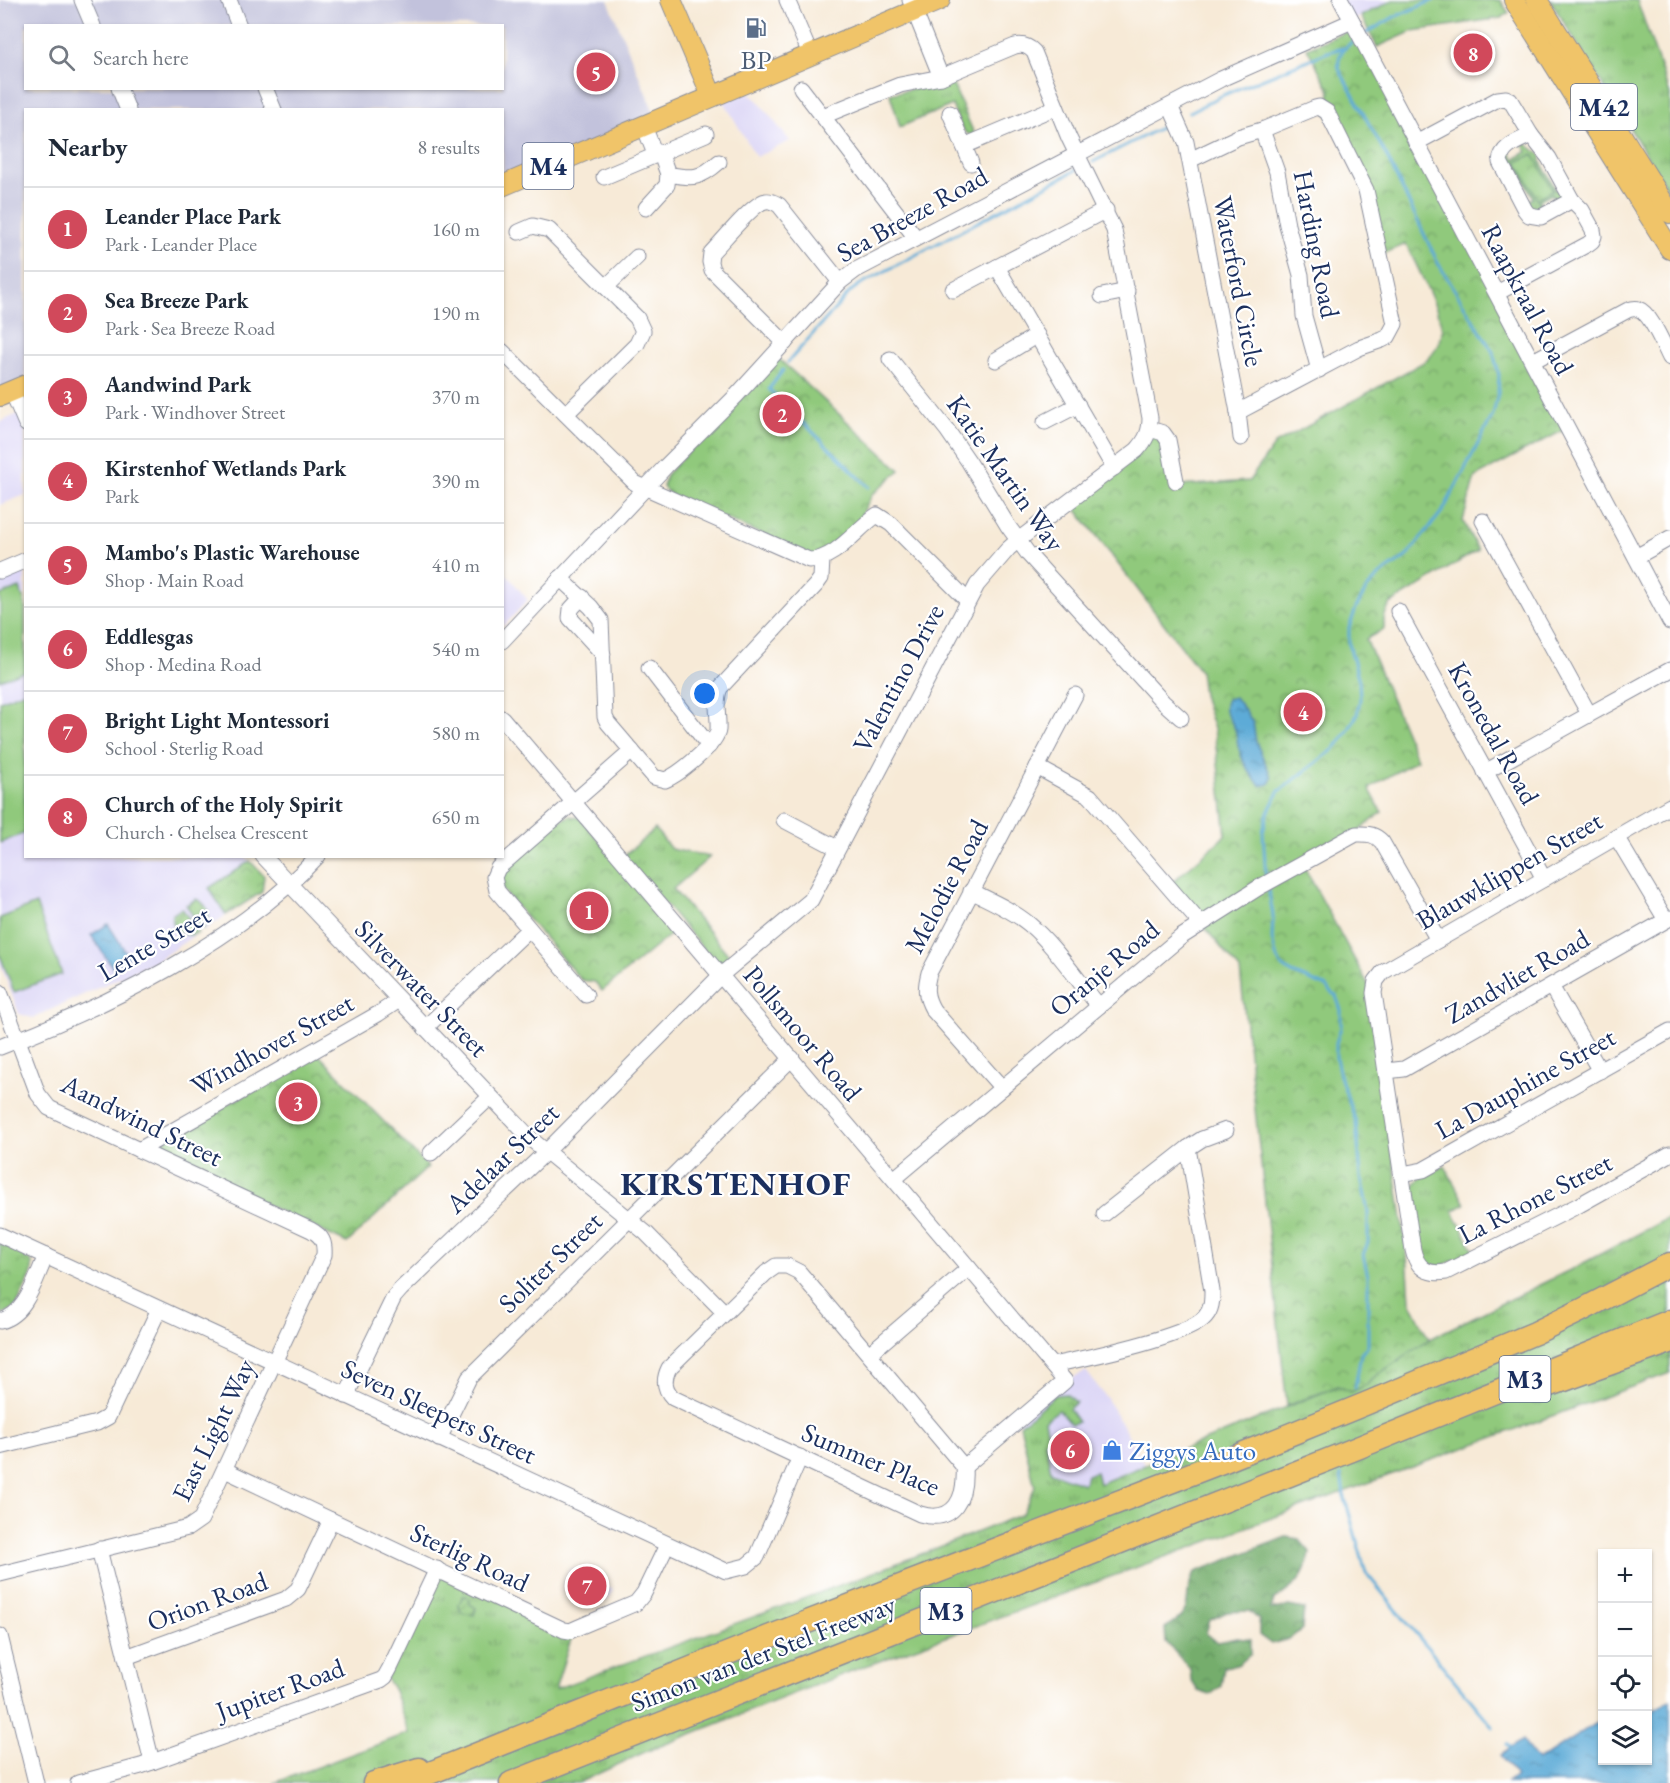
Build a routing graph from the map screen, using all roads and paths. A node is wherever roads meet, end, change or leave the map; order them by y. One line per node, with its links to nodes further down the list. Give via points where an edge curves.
1 (82, 0): 10 (street)
2 (229, 0): 11 (street)
3 (671, 0): 18 (main road)
4 (787, 0): 13 (street)
5 (940, 0): 9 (main road, M4)
6 (1341, 0): 12 (street, Raapkraal Road)
7 (1514, 0): 45 (main road, M42)
8 (1537, 0): 42 (main road, M42)
9 (912, 6): 13 (main road, M4); 14 (street)
10 (92, 24)
11 (238, 24)
12 (1354, 25): 19 (street, Sea Breeze Road, via 1221,79); 29 (street, Raapkraal Road)
13 (811, 56): 18 (main road, M4)
14 (940, 77): 20 (street, via 1015,46 1025,46 1034,52); 24 (street, via 900,85)
15 (801, 88): 24 (street)
16 (120, 90): 21 (street)
17 (266, 90): 22 (street)
18 (712, 96): 25 (main road, M4)
19 (1170, 106): 32 (street, Sea Breeze Road); 33 (street, Waterford Circle)
20 (1056, 107): 30 (street); 32 (street)
21 (127, 108)
22 (273, 108)
23 (950, 113): 30 (street)
24 (823, 116): 44 (street)
25 (648, 124): 31 (street, via 662,146); 38 (main road, M4)
26 (1262, 130): 33 (street, Waterford Circle); 61 (street, Harding Road, via 1277,172 1301,275 1304,316); 61 (street, Waterford Circle, via 1315,108 1323,109 1366,190 1395,324 1388,337)
27 (706, 134): 31 (street)
28 (1531, 135): 29 (street, via 1514,104 1503,98); 39 (street); 39 (street, via 1506,148 1500,156 1525,210 1540,217)
29 (1416, 143): 52 (street, Raapkraal Road)
30 (964, 146): 35 (street)
31 (660, 152): 36 (street); 37 (street)
32 (1078, 154): 41 (street); 44 (street, Sea Breeze Road)
33 (1190, 160): 64 (street, Waterford Circle)
34 (719, 162): 36 (street, via 708,172 691,178)
35 (971, 163)
36 (668, 174): 40 (street, via 667,185)
37 (604, 177)
38 (504, 185)
39 (1572, 200): 52 (street, via 1593,230 1592,241)
40 (646, 208)
41 (1106, 210): 47 (street); 51 (street)
42 (1670, 213)
43 (519, 232): 49 (street, via 533,226 549,231)
44 (916, 238): 48 (street, Sea Breeze Road)
45 (1670, 249)
46 (638, 257): 49 (street)
47 (997, 267): 50 (street); 54 (street)
48 (840, 282): 55 (street, Sea Breeze Road); 55 (street, via 772,201 755,206 711,253 712,270)
49 (606, 287): 65 (street, via 639,320 641,338)
50 (953, 290)
51 (1127, 291): 53 (street); 68 (street)
52 (1497, 293): 60 (street, Raapkraal Road)
53 (1102, 296)
54 (1037, 335): 59 (street); 63 (street)
55 (785, 342): 72 (street, Sea Breeze Road)
56 (504, 353): 65 (street)
57 (1670, 358): 60 (street, via 1649,318 1634,309)
58 (890, 359): 75 (street, Katie Martin Way, via 947,430)
59 (996, 360)
60 (1533, 361): 76 (street, Raapkraal Road)
61 (1319, 370): 64 (street, Waterford Circle)
62 (12, 390): 66 (street)
63 (1078, 405): 67 (street); 70 (street)
64 (1238, 412): 69 (street, Waterford Circle)
65 (566, 414): 72 (street, via 634,483)
66 (24, 419)
67 (1045, 422)
68 (1150, 429): 70 (street, Valentino Drive, via 1137,450); 71 (street, via 1163,433 1168,440)
69 (1240, 438)
70 (1114, 468): 75 (street, Valentino Drive)
71 (1176, 481)
72 (645, 488): 77 (street, via 801,557); 80 (street, Sea Breeze Road)
73 (1483, 521): 90 (street)
74 (1670, 538): 76 (street)
75 (1017, 541): 82 (street, Valentino Drive, via 977,585); 91 (street, Katie Martin Way, via 1155,694)
76 (1636, 557): 84 (street, Raapkraal Road)
77 (822, 559): 82 (street, via 877,516 891,524); 93 (street, via 821,578 816,585 720,688 718,734)
78 (24, 561): 79 (street)
79 (0, 571)
80 (561, 578): 81 (street); 85 (street, Sea Breeze Road)
81 (582, 597): 86 (street, via 601,620); 86 (street, via 571,609 570,618)
82 (968, 601): 101 (street, Valentino Drive)
83 (1398, 611): 96 (street, Kronedal Road)
84 (1670, 622)
85 (504, 639)
86 (603, 654): 94 (street, via 606,720)
87 (649, 668): 93 (street)
88 (1670, 670): 90 (street)
89 (1075, 695): 95 (street, Melodie Road)
90 (1589, 714): 96 (street)
91 (1182, 718)
92 (504, 720): 97 (street, Pollsmoor Road)
93 (709, 746): 94 (street, via 665,780 654,777)
94 (632, 751): 97 (street)
95 (1038, 767): 106 (street, Melodie Road); 108 (street, via 1090,796)
96 (1485, 772): 104 (street, Kronedal Road)
97 (574, 801): 109 (street, via 495,873 497,891); 111 (street, Pollsmoor Road)
98 (1670, 806): 100 (street, Blauwklippen Street)
99 (784, 820): 101 (street)
100 (1617, 838): 104 (street, Blauwklippen Street); 107 (street)
101 (837, 848): 111 (street, Valentino Drive, via 811,900)
102 (265, 858): 105 (street, Silverwater Street)
103 (316, 858): 105 (street, Lente Street)
104 (1544, 879): 110 (street, Blauwklippen Street)
105 (289, 885): 115 (street, Silverwater Street); 119 (street, Lente Street, via 256,912 176,964)
106 (972, 891): 116 (street, via 1029,923); 124 (street, Melodie Road, via 925,988 933,1010)
107 (1668, 919): 112 (street, Zandvliet Road)
108 (1200, 923): 110 (street, Oranje Road, via 1356,834 1371,834 1382,842); 116 (street, Oranje Road)
109 (529, 929): 114 (street); 117 (street)
110 (1438, 940): 122 (street, Blauwklippen Street, via 1383,972 1376,981 1374,993)
111 (722, 975): 121 (street, Pollsmoor Road); 129 (street, Adelaar Street)
112 (1551, 986): 122 (street, Zandvliet Road, via 1404,1069); 123 (street)
113 (0, 992): 119 (street, Aandwind Street)
114 (586, 995)
115 (399, 1000): 117 (street, Silverwater Street); 128 (street, Windhover Street)
116 (1099, 1006): 124 (street, Oranje Road)
117 (425, 1028): 125 (street, Silverwater Street)
118 (1670, 1030): 123 (street, La Dauphine Street)
119 (18, 1040): 120 (street, Lente Street); 128 (street, Aandwind Street, via 38,1094 49,1108)
120 (0, 1047)
121 (792, 1058): 133 (street, Pollsmoor Road); 135 (street, Soliter Street)
122 (1386, 1071): 132 (street)
123 (1600, 1071): 132 (street, La Dauphine Street, via 1422,1170)
124 (1002, 1088): 133 (street, Oranje Road)
125 (490, 1097): 129 (street, Silverwater Street); 130 (street)
126 (1226, 1130): 127 (street)
127 (1188, 1148): 134 (street); 148 (street, via 1212,1291 1211,1307 1205,1317 1187,1330)
128 (139, 1150): 137 (street, Aandwind Street, via 311,1230)
129 (546, 1152): 135 (street, Silverwater Street); 149 (street, Adelaar Street, via 394,1297)
130 (431, 1153)
131 (1670, 1154): 132 (street, La Rhone Street, via 1579,1205 1437,1274 1420,1268 1415,1259)
132 (1402, 1174)
133 (894, 1179): 140 (street, Pollsmoor Road)
134 (1104, 1214)
135 (630, 1219): 142 (street, Silverwater Street); 150 (street, Soliter Street, via 469,1378)
136 (0, 1235): 138 (street, Seven Sleepers Street)
137 (322, 1239): 147 (street, East Light Way, via 324,1255)
138 (45, 1256): 141 (street, Seven Sleepers Street); 143 (street, via 19,1312)
139 (1670, 1264): 163 (highway, Simon van der Stel Freeway / M3, via 1580,1311 1446,1370)
140 (969, 1268): 146 (street); 148 (street, Pollsmoor Road)
141 (159, 1309): 147 (street, Seven Sleepers Street); 152 (street, via 108,1417)
142 (725, 1313): 146 (street, Summer Place, via 771,1269 787,1266 799,1272); 153 (street, Summer Place, via 669,1368 665,1380 669,1393)
143 (0, 1321)
144 (1670, 1321): 151 (highway, Simon van der Stel Freeway / M3)
145 (1670, 1342): 151 (highway, via 1419,1431)
146 (869, 1354): 154 (street, Summer Place)
147 (273, 1362): 149 (street, Seven Sleepers Street); 155 (street, East Light Way)
148 (1053, 1365): 154 (street, Pollsmoor Road, via 1065,1381)
149 (346, 1396): 150 (street, Seven Sleepers Street)
150 (440, 1439): 157 (street, Seven Sleepers Street)
151 (1381, 1439): 169 (highway, Simon van der Stel Freeway / M3)
152 (0, 1447)
153 (800, 1457): 154 (street, Summer Place, via 931,1518 947,1515 955,1508 962,1494); 157 (street, Seven Sleepers Street, via 754,1561 726,1571)
154 (964, 1467)
155 (225, 1470): 156 (street, Sterlig Road); 158 (street, East Light Way, via 204,1514 195,1524)
156 (331, 1520): 159 (street, Sterlig Road); 162 (street, Orion Road, via 298,1589 286,1599)
157 (667, 1545): 159 (street, Sterlig Road, via 636,1603 570,1631)
158 (99, 1550): 160 (street, East Light Way); 162 (street)
159 (436, 1569): 164 (street, Jupiter Road, via 386,1677)
160 (0, 1574)
161 (0, 1636): 165 (street)
162 (126, 1657): 164 (street)
163 (464, 1760): 167 (highway, via 446,1761); 168 (highway, Simon van der Stel Freeway / M3)
164 (152, 1762): 166 (street, Jupiter Road)
165 (36, 1783)
166 (78, 1783)
167 (374, 1783)
168 (405, 1783)
169 (511, 1783)

